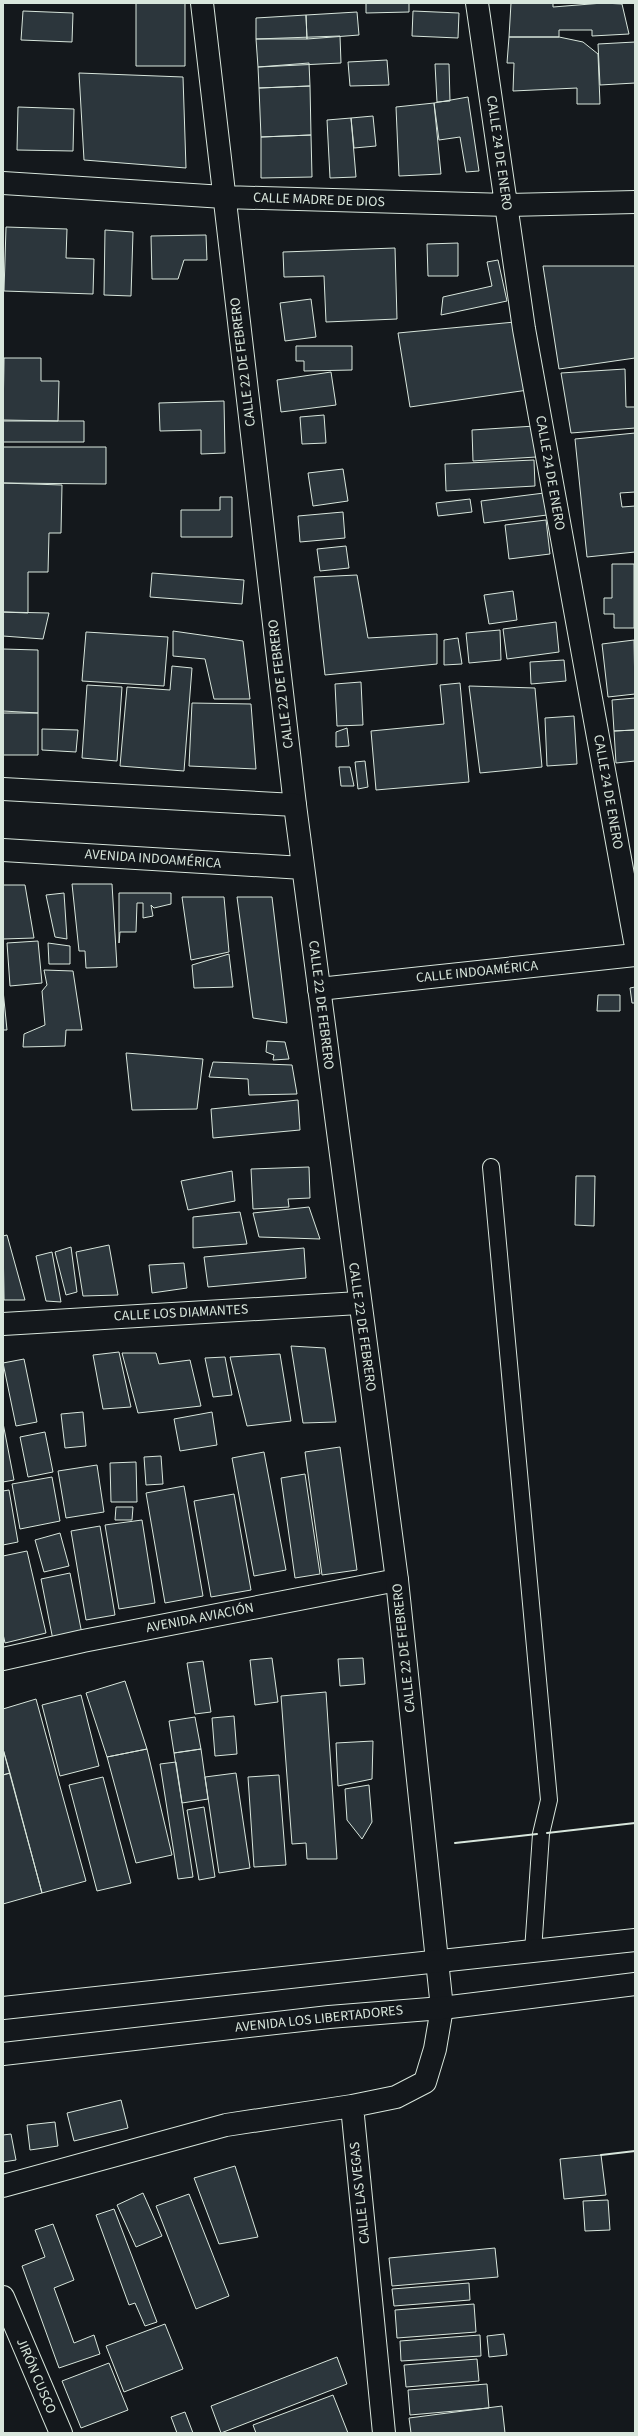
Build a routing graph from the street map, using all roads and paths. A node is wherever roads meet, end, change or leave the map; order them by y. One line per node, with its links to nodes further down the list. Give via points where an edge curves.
1 (202, 3): 4 (main road, CALLE 22 DE FEBRERO)
2 (477, 3): 6 (main road, CALLE 24 DE ENERO)
3 (3, 183): 4 (main road, CALLE MADRE DE DIOS)
4 (224, 198): 6 (main road, CALLE MADRE DE DIOS); 8 (main road, CALLE 22 DE FEBRERO)
5 (635, 202): 6 (main road, CALLE MADRE DE DIOS)
6 (507, 205): 11 (main road, CALLE 24 DE ENERO, via 524,330)
7 (3, 789): 8 (main road)
8 (295, 805): 10 (main road, CALLE 22 DE FEBRERO)
9 (3, 850): 10 (main road, AVENIDA INDOAMÉRICA)
10 (303, 868): 13 (main road, CALLE 22 DE FEBRERO)
11 (635, 941)
12 (635, 955): 13 (main road, CALLE INDOAMÉRICA)
13 (319, 989): 15 (main road, CALLE 22 DE FEBRERO)
14 (491, 1167): 20 (lane, via 549,1800 541,1834)
15 (359, 1303): 16 (main road, CALLE LOS DIAMANTES); 17 (main road, CALLE 22 DE FEBRERO)
16 (3, 1324)
17 (397, 1580): 18 (main road, AVENIDA AVIACIÓN); 21 (main road, CALLE 22 DE FEBRERO)
18 (3, 1659)
19 (635, 1940): 20 (main road)
20 (534, 1951): 21 (main road)
21 (436, 1962): 23 (main road); 24 (main road, CALLE 22 DE FEBRERO)
22 (635, 1984): 24 (main road, AVENIDA LOS LIBERTADORES)
23 (3, 2008)
24 (442, 2008): 25 (main road, AVENIDA LOS LIBERTADORES, via 329,2016); 26 (main road, via 435,2049 425,2082 396,2097)
25 (3, 2054)
26 (352, 2106): 27 (main road, via 226,2125); 30 (main road, CALLE LAS VEGAS)
27 (3, 2186)
28 (3, 2296): 29 (main road, JIRÓN CUSCO)
29 (61, 2433)
30 (384, 2433)

